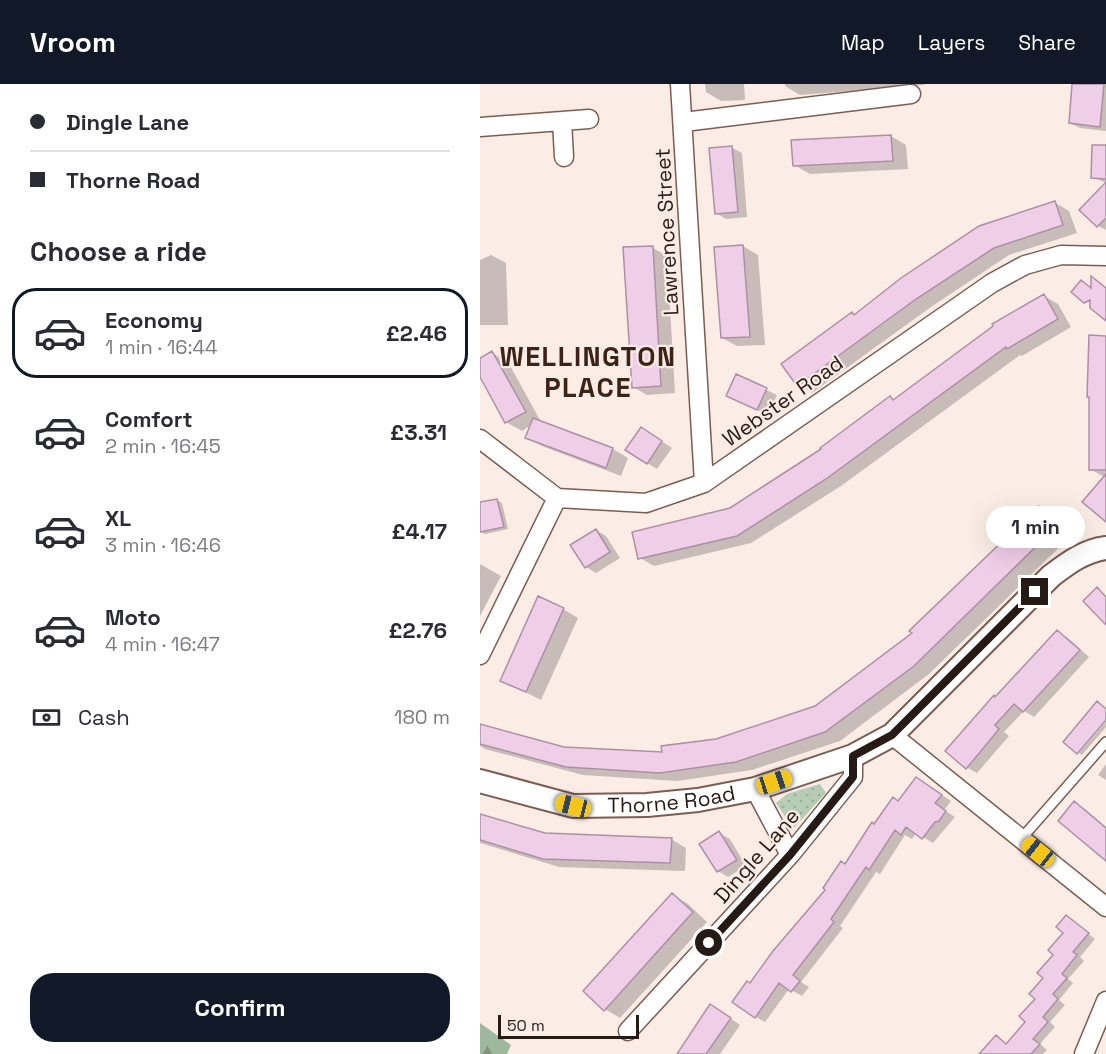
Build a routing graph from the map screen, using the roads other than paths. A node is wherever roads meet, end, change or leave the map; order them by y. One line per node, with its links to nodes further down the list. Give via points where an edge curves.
1 (680, 84): 5 (street, Lawrence Street)
2 (911, 94): 5 (street, Lawrence Street)
3 (589, 119): 4 (street)
4 (562, 122): 6 (street); 7 (street)
5 (684, 122): 10 (street, Lawrence Street)
6 (480, 127)
7 (564, 158)
8 (1106, 256): 10 (street, Webster Road, via 1061,255 1024,265 992,283)
9 (480, 439): 11 (street)
10 (704, 483): 11 (street, Webster Road, via 646,503)
11 (557, 498): 13 (street)
12 (1106, 548): 14 (street, Thorne Road, via 1068,562 1051,576)
13 (480, 655)
14 (892, 735): 16 (street, Thorne Road); 19 (street)
15 (1106, 742): 19 (lane)
16 (853, 756): 18 (street, Thorne Road); 20 (street, Dingle Lane, via 853,777)
17 (480, 781): 18 (street, Thorne Road, via 573,806 698,800)
18 (755, 789): 20 (street)
19 (1021, 839): 21 (street)
20 (790, 855): 23 (street, Dingle Lane)
21 (1106, 907)
22 (1106, 1001): 24 (street)
23 (628, 1031)
24 (1084, 1054)

